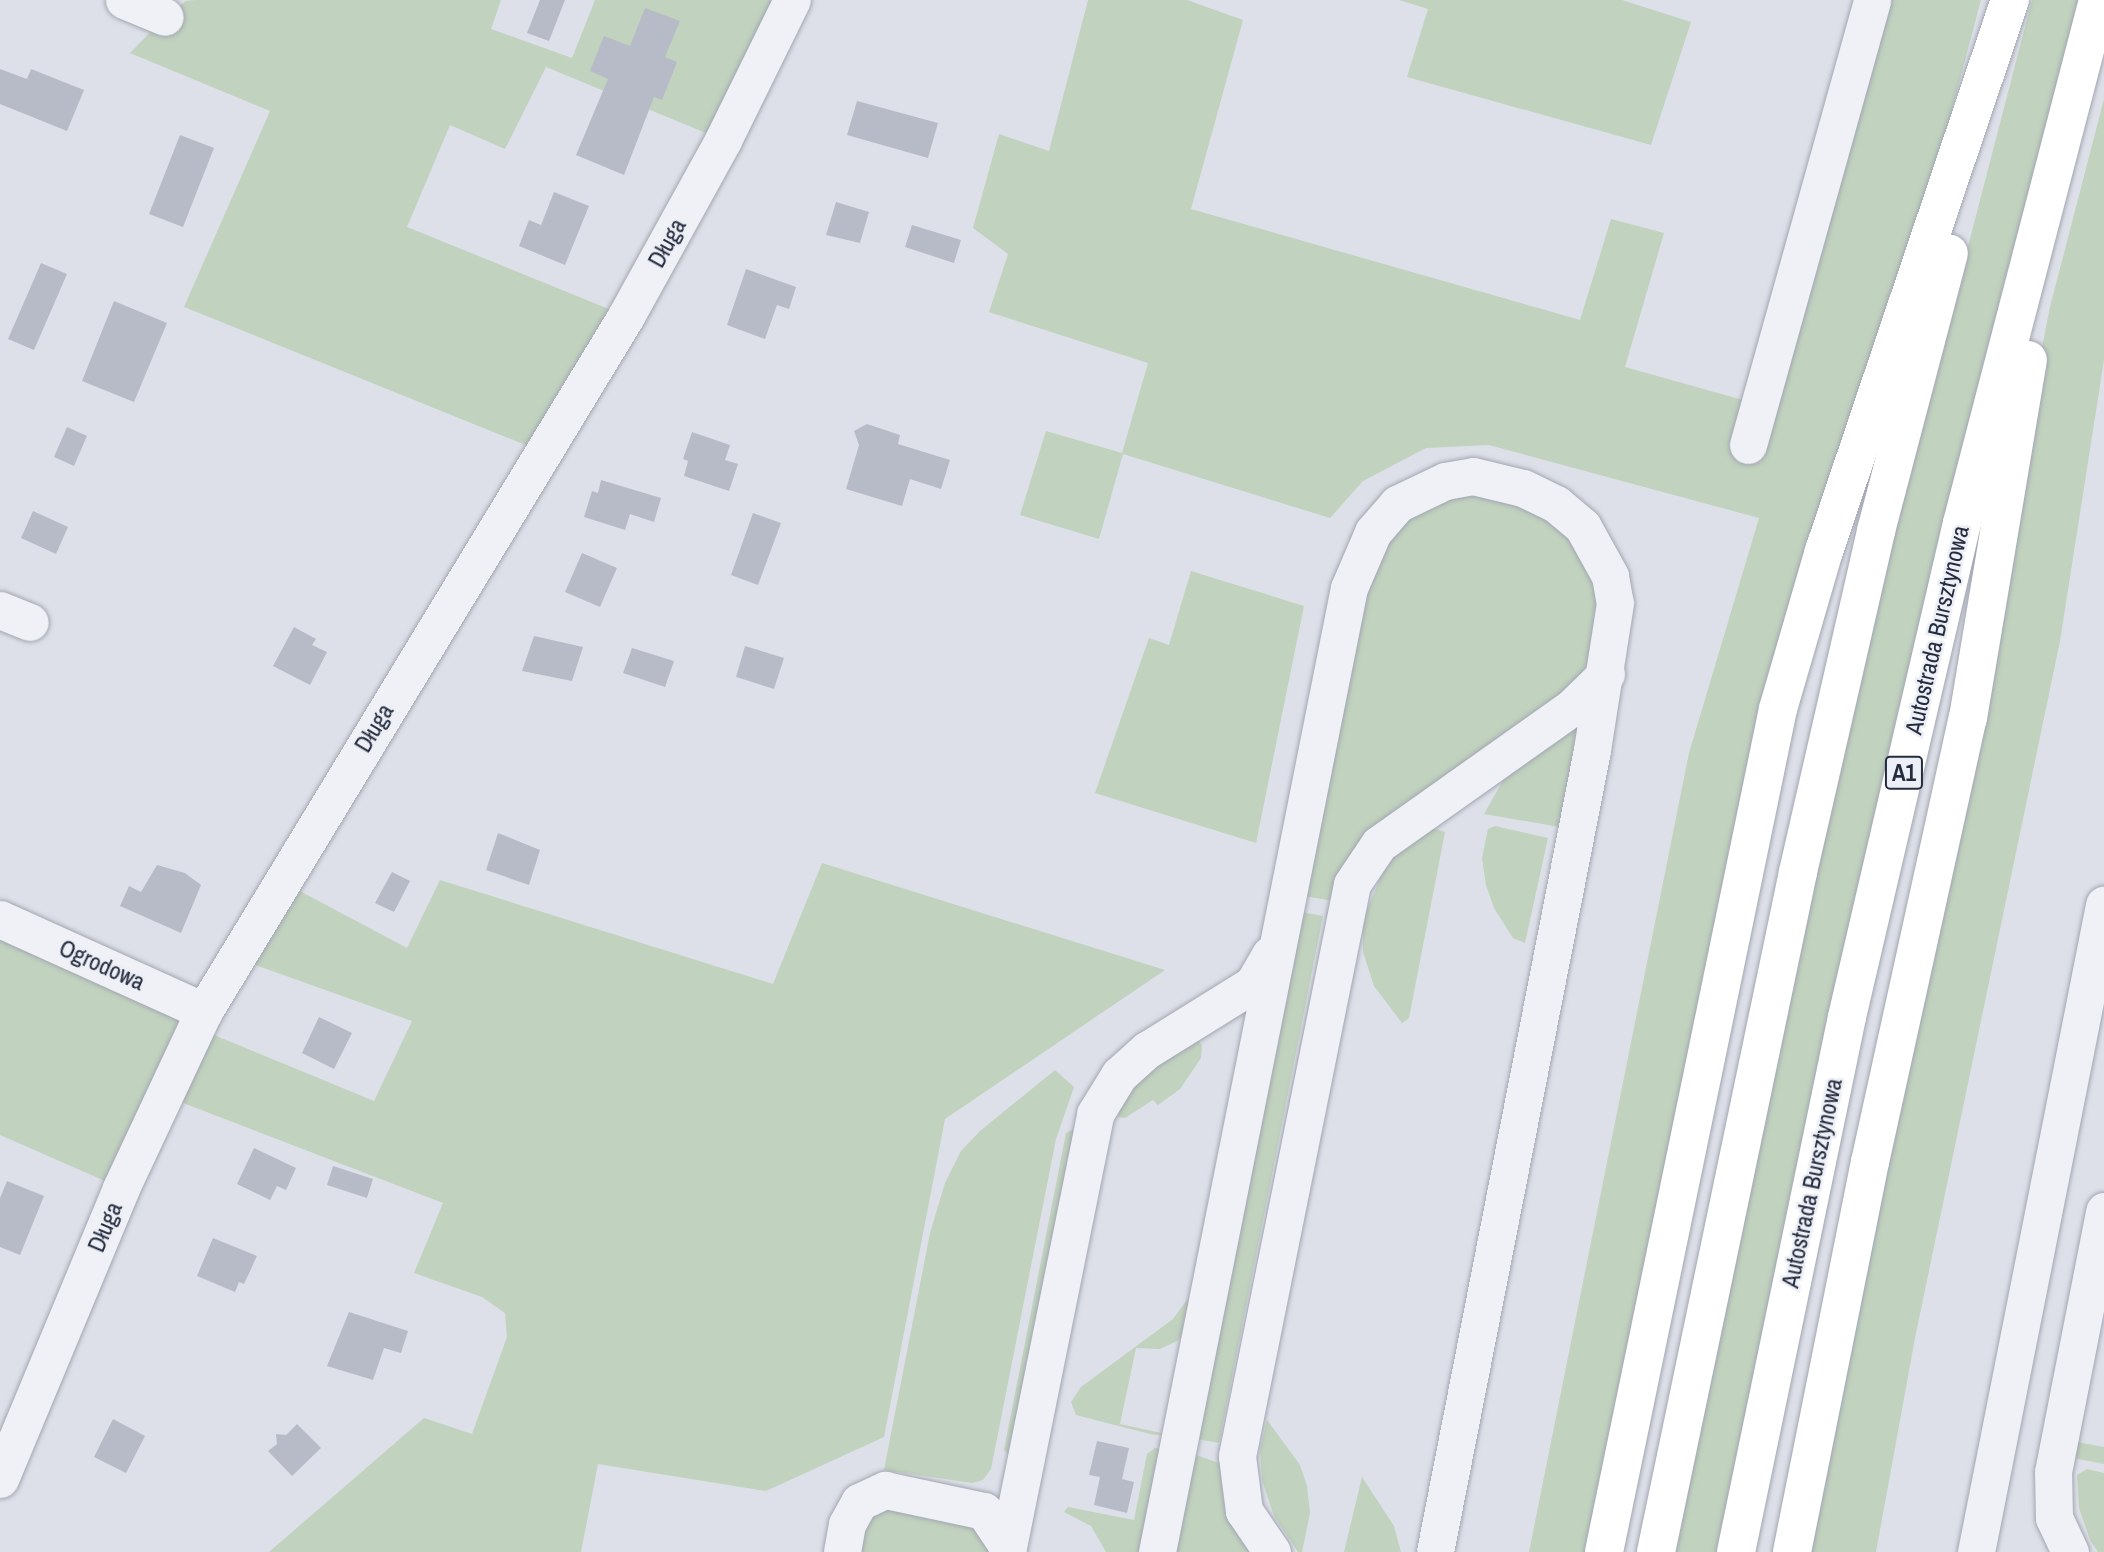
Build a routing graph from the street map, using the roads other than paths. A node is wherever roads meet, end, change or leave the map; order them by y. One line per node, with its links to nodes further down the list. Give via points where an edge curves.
1 (124, 0): 7 (street)
2 (792, 0): 13 (street, Długa, via 723,140 626,316)
3 (1872, 0): 8 (street)
4 (2010, 0): 21 (highway, via 1824,551 1778,709)
5 (2015, 0): 22 (highway, via 1876,531 1754,1070)
6 (2099, 0): 23 (highway, Autostrada Bursztynowa / A1, via 1955,550 1847,1017); 24 (highway, via 2022,387 1973,692 1867,1175)
7 (165, 17)
8 (1748, 445)
9 (1606, 674): 12 (street, via 1615,603 1610,576 1583,527 1556,504 1523,488 1473,476 1445,481 1397,504 1373,533 1349,588); 19 (street, via 1571,708 1379,844 1352,884 1237,1456 1244,1511); 20 (street)
10 (2104, 905): 25 (street)
11 (0, 919): 13 (street, Ogrodowa)
12 (1278, 937): 16 (street, via 1253,984 1147,1050 1119,1075 1095,1114); 18 (street)
13 (204, 1011): 15 (street, Długa, via 121,1188)
14 (2104, 1211): 26 (street, via 2053,1472 2054,1518)
15 (0, 1479)
16 (1008, 1550): 17 (street, via 984,1511 885,1490 859,1502 847,1524)
17 (842, 1552)
18 (1157, 1552)
19 (1272, 1552)
20 (1435, 1552)
21 (1604, 1552)
22 (1656, 1552)
23 (1736, 1552)
24 (1792, 1552)
25 (1976, 1552)
26 (2070, 1552)

